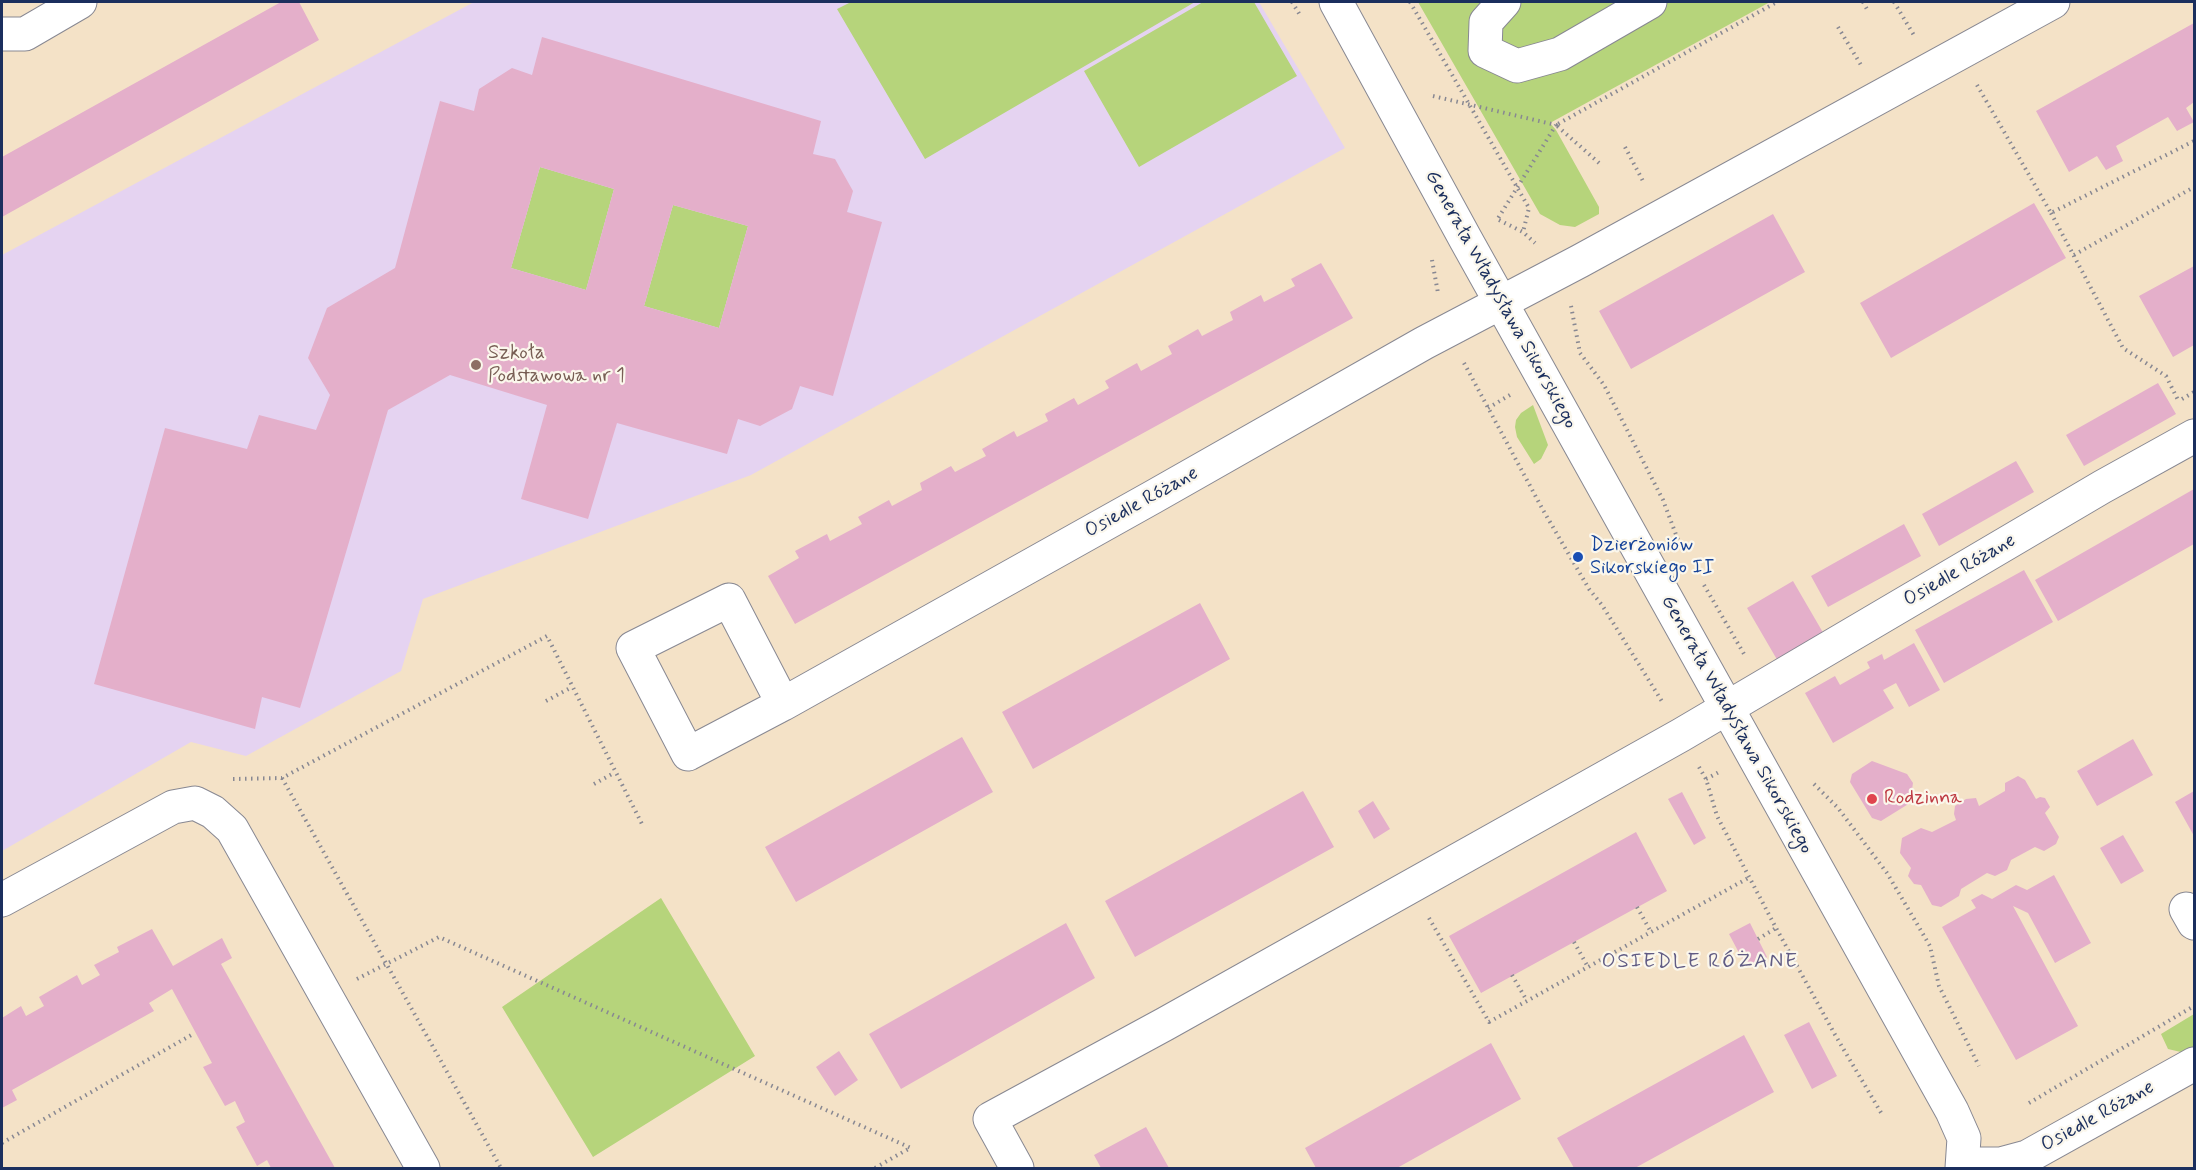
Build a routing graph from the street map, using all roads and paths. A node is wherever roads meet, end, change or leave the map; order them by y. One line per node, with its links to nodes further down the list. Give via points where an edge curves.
1 (80, 2): 12 (street, via 25,34)
2 (1336, 2): 32 (street, Generała Władysława Sikorskiego)
3 (1410, 2): 17 (path)
4 (1503, 2): 5 (street, via 1486,22 1485,51 1517,66 1560,54)
5 (1650, 2)
6 (1778, 2): 18 (path)
7 (1863, 2): 10 (path)
8 (1894, 2): 13 (path)
9 (2053, 2): 14 (street, Osiedle Różane)
10 (1868, 11)
11 (1838, 27): 15 (path)
12 (2, 34)
13 (1918, 43)
14 (1959, 53): 25 (path); 32 (street, Osiedle Różane)
15 (1866, 72)
16 (1433, 96): 17 (path)
17 (1471, 105): 18 (path); 23 (path)
18 (1556, 125): 21 (path); 23 (path)
19 (2194, 141): 25 (path)
20 (1625, 147): 24 (path)
21 (1599, 164)
22 (2194, 187): 28 (path)
23 (1518, 189): 26 (path, via 1529,208); 26 (path, via 1498,219)
24 (1649, 192)
25 (2051, 213): 28 (path)
26 (1523, 232): 27 (path)
27 (1541, 249)
28 (2074, 255): 36 (path, via 2123,348 2166,376)
29 (1433, 262): 30 (path)
30 (1437, 297)
31 (1569, 297): 39 (path, via 1580,353 1604,385 1663,500)
32 (1501, 303): 44 (street, Osiedle Różane); 46 (street, Generała Władysława Sikorskiego)
33 (1459, 355): 37 (path)
34 (1515, 391): 37 (path)
35 (2194, 392): 36 (path)
36 (2179, 401): 38 (path)
37 (1488, 408): 45 (path, via 1589,589)
38 (2189, 424): 46 (street, Osiedle Różane, via 2102,487)
39 (1680, 543)
40 (1703, 582): 41 (path)
41 (1747, 658)
42 (572, 687): 43 (path); 47 (path); 48 (path, via 547,636)
43 (546, 701)
44 (783, 704): 44 (street, Osiedle Różane, via 688,754 633,648 729,600)
45 (1665, 706)
46 (1727, 708): 74 (street, Generała Władysława Sikorskiego, via 1952,1111 1964,1138); 78 (street, Osiedle Różane, via 990,1119)
47 (614, 772): 52 (path); 53 (path)
48 (282, 778): 49 (path); 62 (path)
49 (225, 779)
50 (1706, 779): 54 (path, via 1717,816)
51 (1811, 781): 70 (path, via 1838,808 1898,891 1930,946 1939,986)
52 (594, 784)
53 (642, 824)
54 (1750, 877): 58 (path); 59 (path)
55 (2, 900): 65 (street, via 173,807 195,803 232,829)
56 (1637, 908): 59 (path)
57 (1424, 909): 66 (path, via 1489,1022)
58 (1776, 928): 60 (path); 72 (path)
59 (1651, 932): 63 (path)
60 (1758, 939)
61 (1574, 942): 63 (path)
62 (386, 963): 65 (path); 76 (path); 77 (path, via 439,937 910,1148)
63 (1588, 967): 66 (path)
64 (1512, 975): 66 (path)
65 (326, 996): 75 (street)
66 (1527, 1001)
67 (2194, 1006): 71 (path)
68 (193, 1034): 73 (path)
69 (2194, 1064): 74 (street, Osiedle Różane, via 2027,1157 2001,1164)
70 (1979, 1066)
71 (2029, 1102)
72 (1883, 1116)
73 (2, 1143)
74 (1963, 1166)
75 (423, 1168)
76 (501, 1168)
77 (875, 1168)
78 (1017, 1168)

